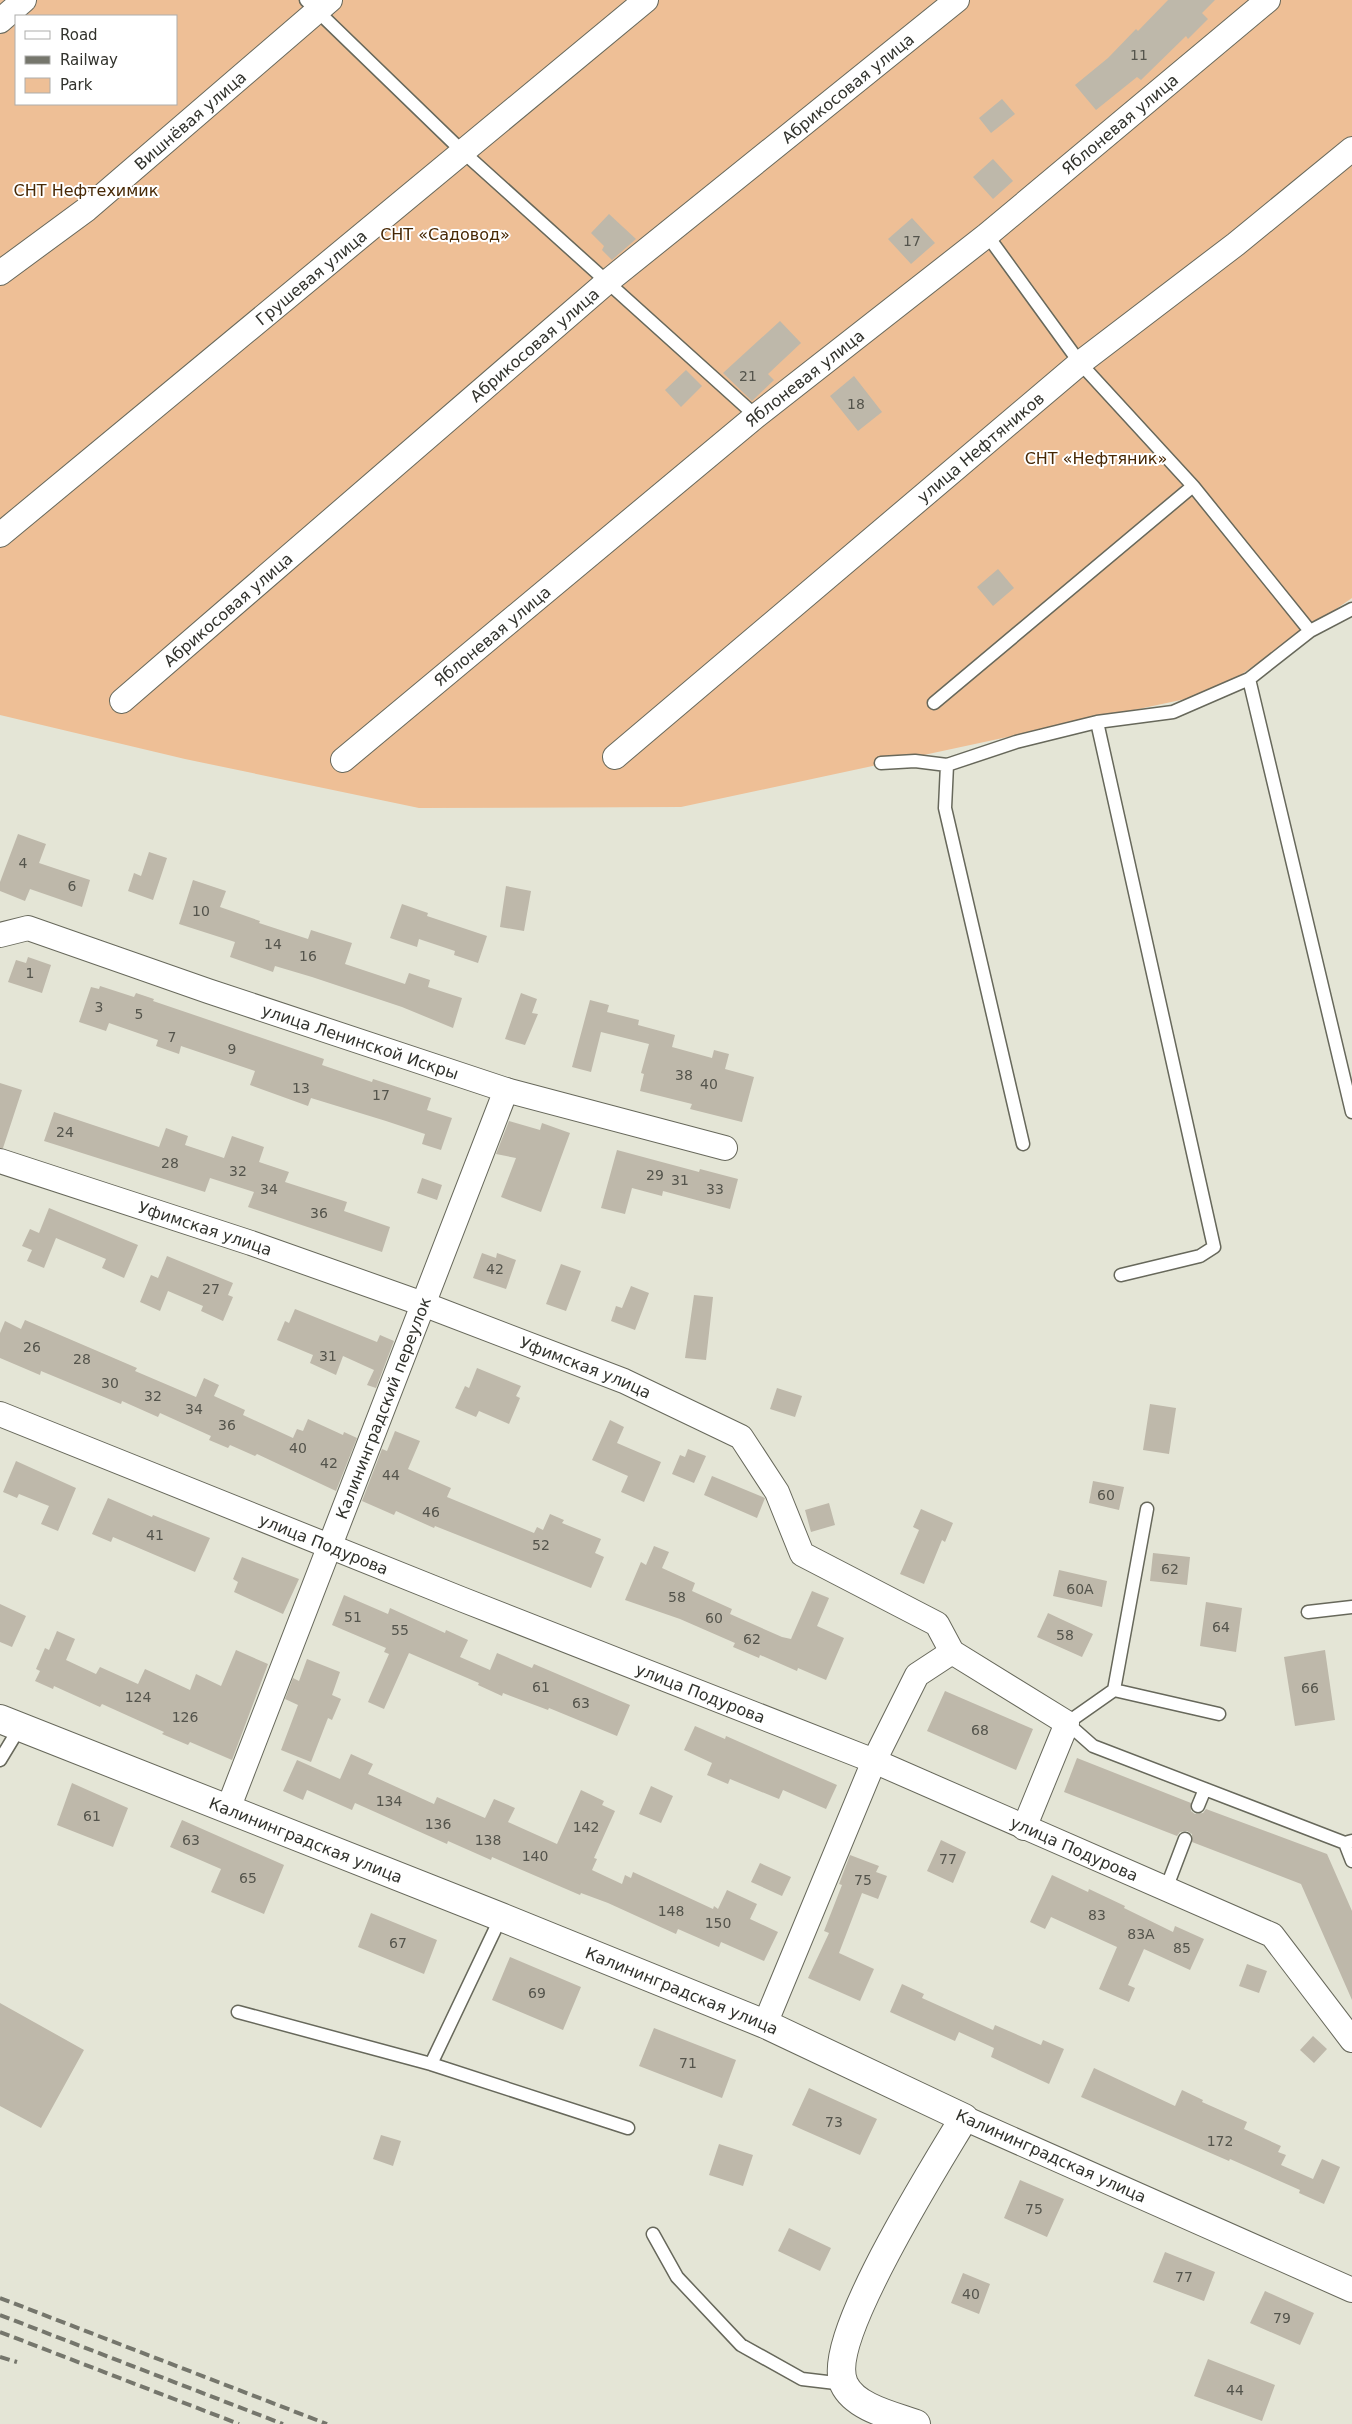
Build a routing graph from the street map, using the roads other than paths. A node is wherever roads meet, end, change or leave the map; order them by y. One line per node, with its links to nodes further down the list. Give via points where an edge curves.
1 (24, 0): 6 (street)
2 (646, 0): 8 (street, Грушевая улица)
3 (957, 0): 11 (street, Абрикосовая улица)
4 (1268, 0): 9 (street, Яблоневая улица)
5 (317, 3): 8 (lane); 10 (street, Вишнёвая улица, via 86,209)
6 (0, 21)
7 (1352, 149): 12 (street, улица Нефтяников, via 1236,244)
8 (462, 151): 11 (lane); 15 (street, Грушевая улица)
9 (987, 235): 12 (lane); 13 (street, Яблоневая улица)
10 (0, 274)
11 (607, 282): 13 (lane); 19 (street, Абрикосовая улица)
12 (1080, 363): 14 (lane); 22 (street, улица Нефтяников)
13 (756, 416): 23 (street, Яблоневая улица)
14 (1192, 486): 17 (lane); 20 (lane)
15 (0, 536)
16 (1352, 609): 17 (lane)
17 (1310, 631): 18 (lane)
18 (1249, 679): 21 (lane, via 1173,712); 28 (lane)
19 (122, 701)
20 (934, 703)
21 (1098, 722): 25 (lane, via 1016,742); 32 (lane, via 1214,1247 1200,1256)
22 (616, 757)
23 (343, 760)
24 (881, 763): 25 (lane, via 915,761)
25 (947, 765): 29 (lane, via 945,808)
26 (0, 935): 27 (street, улица Ленинской Искры, via 28,928)
27 (506, 1090): 30 (street, улица Ленинской Искры); 33 (street, Калининградский переулок)
28 (1352, 1112)
29 (1023, 1144)
30 (725, 1148)
31 (0, 1161): 33 (street, Уфимская улица, via 251,1243)
32 (1121, 1275)
33 (423, 1304): 36 (street, Калининградский переулок); 39 (street, Уфимская улица, via 624,1381 741,1437 777,1492 802,1554 936,1624)
34 (0, 1414): 36 (street, улица Подурова)
35 (1147, 1509): 40 (lane)
36 (330, 1546): 45 (street, улица Подурова); 48 (street, Калининградский переулок)
37 (1352, 1608): 38 (lane)
38 (1308, 1612)
39 (952, 1652): 43 (street, Уфимская улица); 45 (street, via 916,1674)
40 (1114, 1690): 41 (lane); 43 (lane)
41 (1220, 1714)
42 (10, 1723): 44 (lane); 48 (street, Калининградская улица)
43 (1067, 1723): 46 (lane, via 1093,1746); 49 (street)
44 (0, 1760)
45 (874, 1761): 49 (street, улица Подурова); 56 (street)
46 (1205, 1789): 47 (lane); 51 (lane)
47 (1198, 1806)
48 (228, 1809): 54 (street, Калининградская улица)
49 (1024, 1828): 53 (street, улица Подурова)
50 (1185, 1839): 53 (lane)
51 (1348, 1842): 52 (lane)
52 (1352, 1861)
53 (1166, 1889): 57 (street, улица Подурова, via 1272,1935)
54 (501, 1917): 56 (street, Калининградская улица); 58 (lane)
55 (238, 2012): 58 (lane)
56 (765, 2024): 59 (street, Калининградская улица)
57 (1352, 2040)
58 (431, 2064): 60 (lane)
59 (964, 2118): 62 (street, Калининградская улица); 63 (street, via 894,2235 850,2330 842,2357)
60 (628, 2128)
61 (653, 2234): 63 (lane, via 678,2278 741,2345 802,2379)
62 (1352, 2290)
63 (844, 2384): 64 (street, via 857,2400)
64 (916, 2424)

